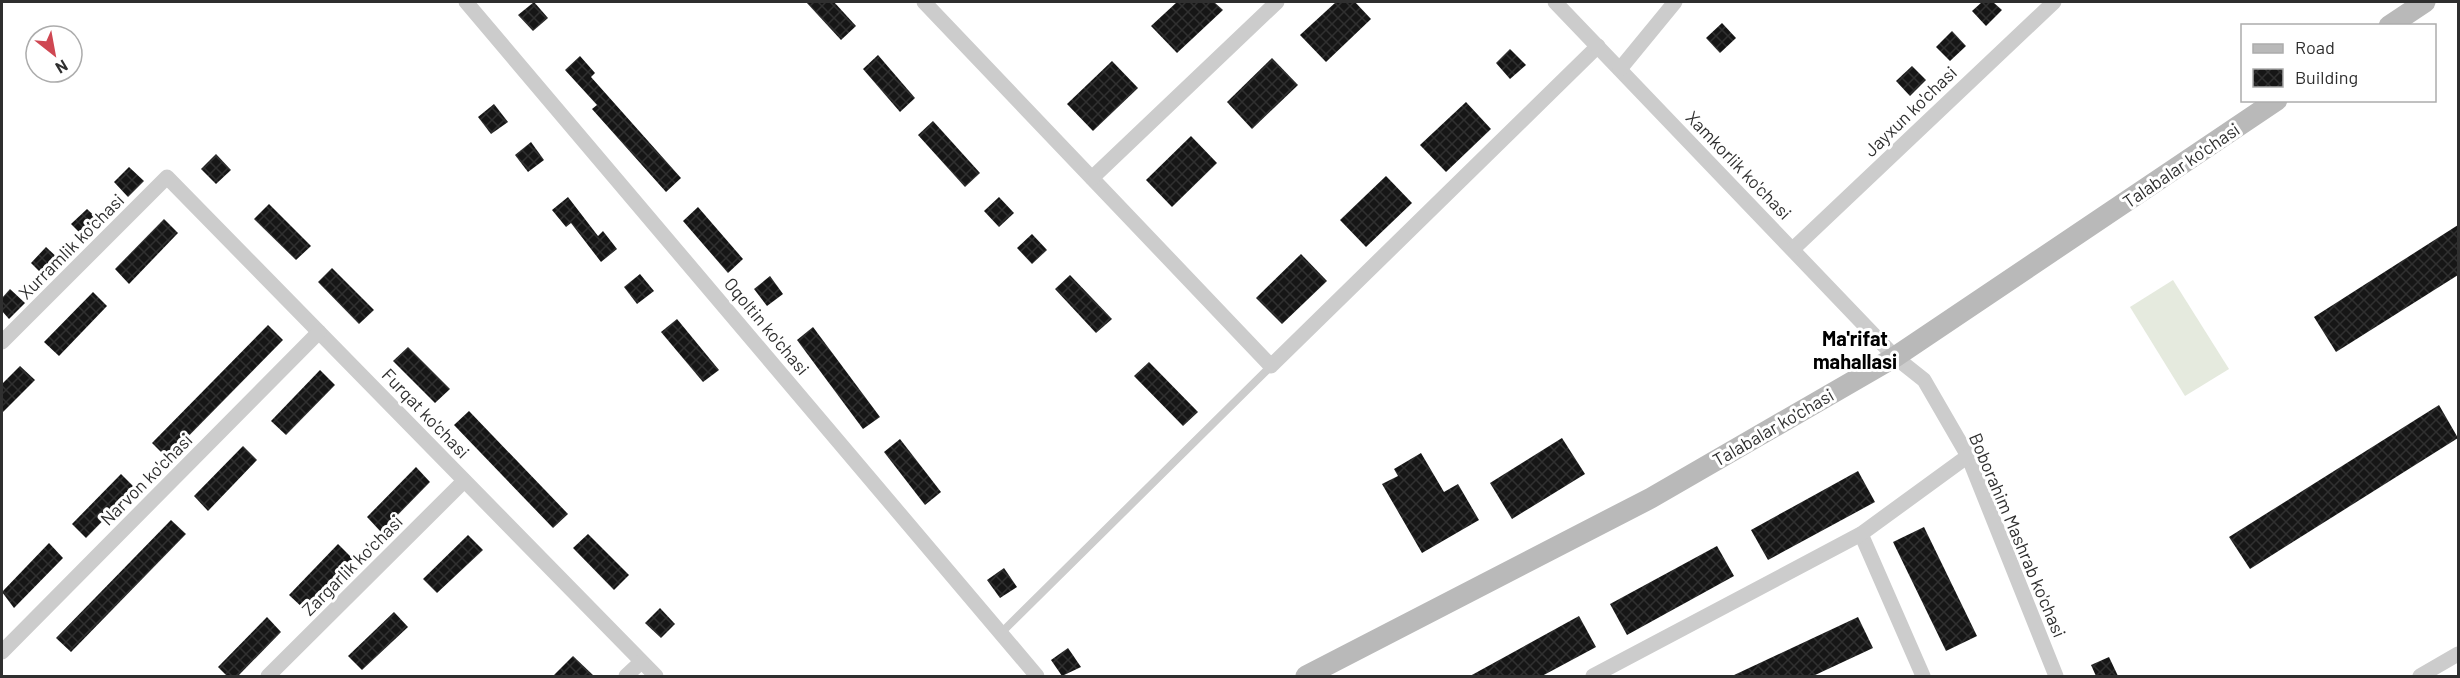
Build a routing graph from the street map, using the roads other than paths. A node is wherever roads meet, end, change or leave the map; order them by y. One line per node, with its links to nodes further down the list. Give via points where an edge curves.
1 (466, 2): 22 (street, Oqoltin ko'chasi)
2 (924, 2): 13 (street)
3 (1277, 2): 13 (street)
4 (1555, 2): 9 (street, Xamkorlik ko'chasi)
5 (1675, 2): 10 (street)
6 (2054, 2): 14 (street, Jayxun ko'chasi)
7 (2425, 2): 8 (street)
8 (2392, 24)
9 (1598, 46): 10 (street, Xamkorlik ko'chasi); 18 (street)
10 (1620, 69): 14 (street, Xamkorlik ko'chasi)
11 (2274, 102): 17 (street, Talabalar ko'chasi)
12 (167, 177): 15 (street, Furqat ko'chasi); 16 (street, Xurramlik ko'chasi)
13 (1092, 178): 18 (street)
14 (1792, 249): 17 (street, Xamkorlik ko'chasi)
15 (319, 332): 20 (street, Furqat ko'chasi); 23 (street, Narvon ko'chasi)
16 (2, 342)
17 (1895, 357): 19 (street, Boborahim Mashrab ko'chasi, via 1924,380); 30 (street, Talabalar ko'chasi, via 1651,498)
18 (1271, 366): 22 (lane)
19 (1968, 456): 21 (street); 33 (street, Boborahim Mashrab ko'chasi)
20 (464, 481): 25 (street, Furqat ko'chasi); 26 (street, Zargarlik ko'chasi)
21 (1861, 534): 31 (street); 32 (street)
22 (1001, 633): 29 (street, Oqoltin ko'chasi)
23 (2, 652)
24 (2458, 654): 34 (street)
25 (641, 662): 27 (street); 28 (street, Furqat ko'chasi)
26 (268, 676)
27 (626, 676)
28 (656, 676)
29 (1037, 676)
30 (1306, 676)
31 (1593, 676)
32 (1923, 676)
33 (2055, 676)
34 (2420, 676)

